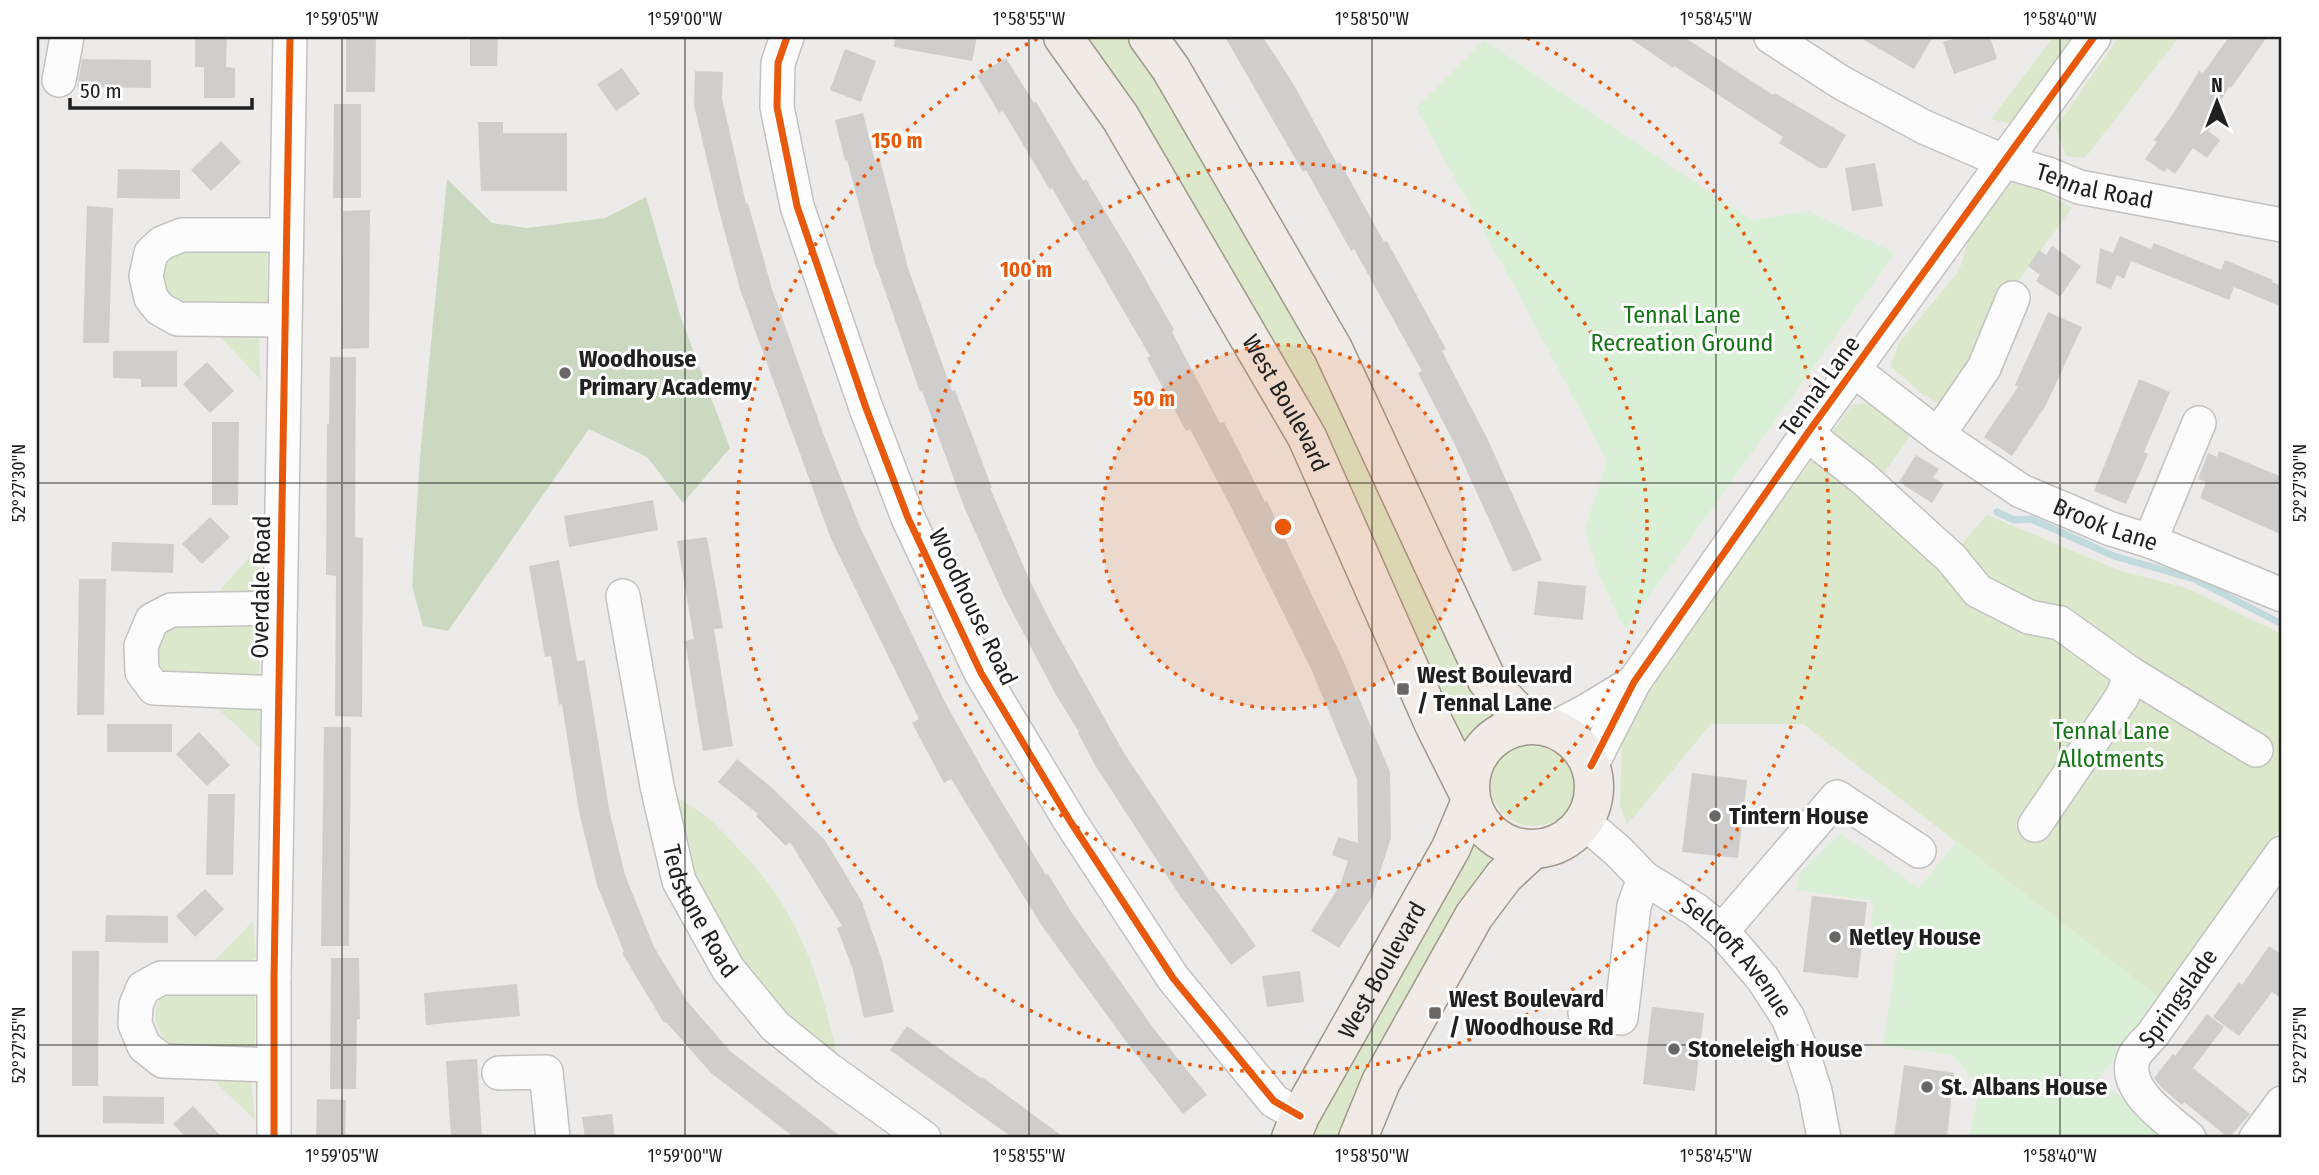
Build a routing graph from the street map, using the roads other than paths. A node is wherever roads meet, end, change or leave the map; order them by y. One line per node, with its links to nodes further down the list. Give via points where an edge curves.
1 (67, 37): 8 (street)
2 (290, 37): 11 (street, Overdale Road)
3 (1063, 37): 28 (main road, West Boulevard, via 1120,117 1307,437)
4 (1148, 37): 25 (main road, via 1333,349 1487,680)
5 (1771, 37): 9 (street, Tennal Road, via 1842,83 1924,127)
6 (2094, 37): 9 (street, Tennal Lane)
7 (780, 39): 41 (street, Woodhouse Road, via 777,107 797,206 908,518 981,673 1070,821 1173,978)
8 (59, 80)
9 (2003, 161): 10 (street, Tennal Road, via 2079,187); 14 (street, Tennal Lane)
10 (2282, 225)
11 (285, 235): 13 (street, Overdale Road); 13 (street, via 182,235 151,253 146,276 151,298 178,319)
12 (2014, 298): 17 (street, via 1984,368)
13 (285, 320): 21 (street, Overdale Road)
14 (1855, 371): 16 (street, Tennal Lane); 17 (street, Brook Lane)
15 (2199, 423): 18 (street)
16 (1807, 435): 22 (street, via 1951,558 1978,591 2029,617 2060,623); 23 (street, Tennal Lane)
17 (1938, 435): 18 (street, Brook Lane, via 2021,491)
18 (2150, 541): 19 (street, Brook Lane)
19 (2282, 595)
20 (623, 596): 44 (street, Tedstone Road, via 679,881 727,969 775,1026)
21 (280, 608): 24 (street, Overdale Road); 24 (street, via 172,610 152,620 141,646 142,672 154,688)
22 (2130, 674): 26 (street); 30 (street, via 2122,697)
23 (1634, 681): 25 (street, Tennal Lane, via 1588,710); 27 (street, Tennal Lane)
24 (278, 693): 36 (street, Overdale Road)
25 (1541, 726): 27 (main road, via 1577,743); 28 (main road, via 1497,734 1475,759)
26 (2256, 750)
27 (1591, 766): 29 (main road, via 1594,795)
28 (1469, 797): 31 (main road, via 1483,827 1505,844); 41 (main road, West Boulevard, via 1451,848)
29 (1584, 822): 31 (main road, via 1562,843); 34 (street, Selcroft Avenue)
30 (2035, 825)
31 (1532, 850): 45 (main road, via 1504,876 1474,916 1381,1082)
32 (1919, 851): 35 (street, via 1837,797)
33 (2282, 853): 47 (street, Springslade, via 2135,1056 2134,1084)
34 (1644, 878): 35 (street, Selcroft Avenue); 37 (street, via 1634,906 1621,1018)
35 (1722, 931): 46 (street, Selcroft Avenue, via 1763,979 1788,1018 1815,1091)
36 (274, 978): 38 (street, Overdale Road); 38 (street, via 161,978 143,988 135,1024 144,1046 163,1061)
37 (1585, 1013)
38 (273, 1065): 42 (street, Overdale Road)
39 (499, 1073): 43 (street, via 547,1072)
40 (2282, 1103): 48 (street)
41 (1295, 1127)
42 (274, 1138)
43 (553, 1138)
44 (924, 1138)
45 (1358, 1138)
46 (1824, 1138)
47 (2189, 1138)
48 (2256, 1138)

